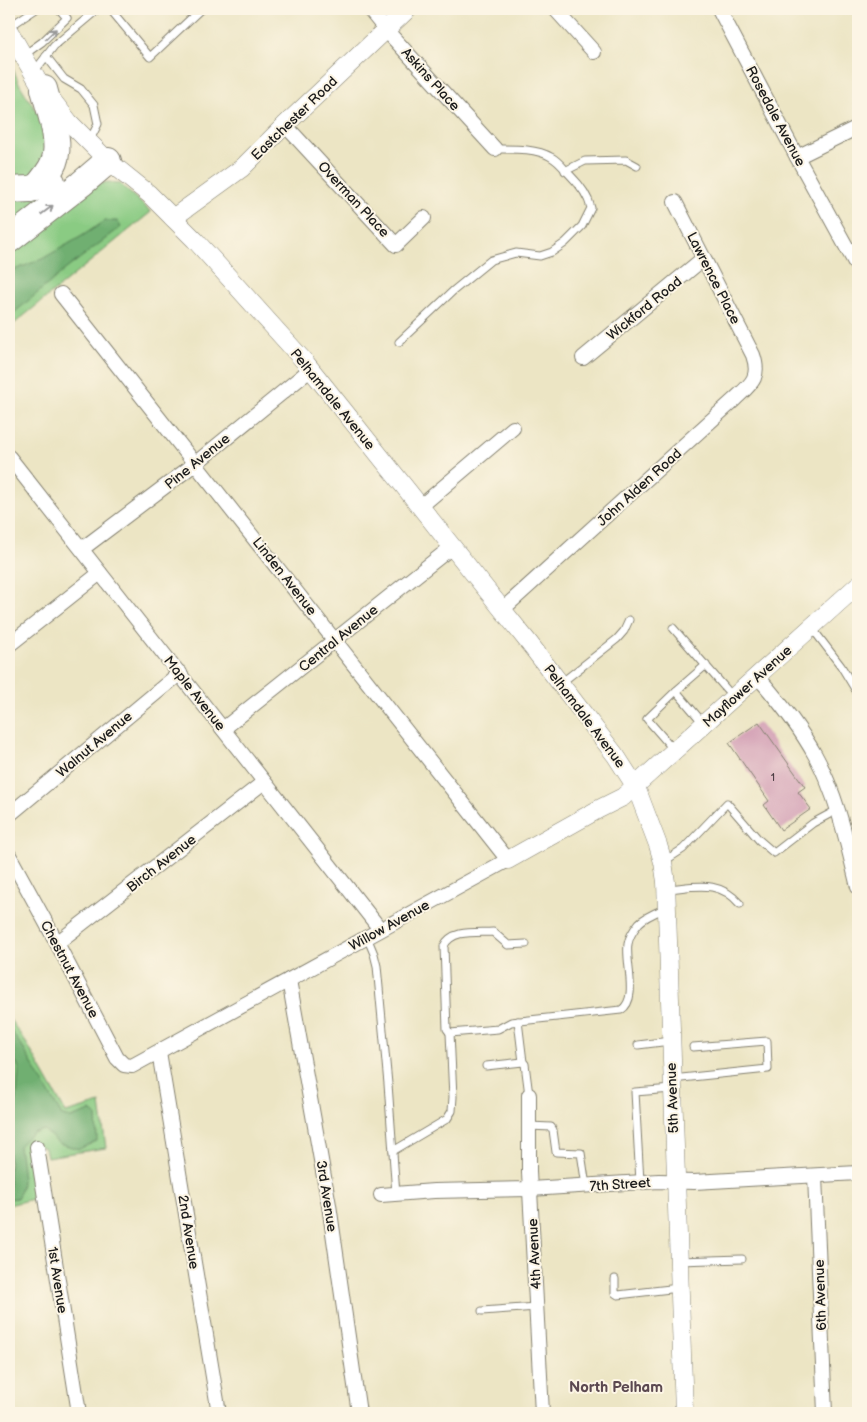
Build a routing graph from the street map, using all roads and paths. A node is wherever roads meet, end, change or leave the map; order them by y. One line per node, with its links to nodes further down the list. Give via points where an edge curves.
1 (36, 9): 10 (lane)
2 (59, 9): 13 (lane, one-way to 2, via 67,18)
3 (98, 9): 14 (lane)
4 (110, 9): 5 (lane, via 150,57)
5 (201, 9)
6 (369, 9): 11 (street, Askins Place)
7 (408, 9): 11 (street, Eastchester Road)
8 (554, 9): 12 (street)
9 (719, 9): 20 (street, Rosedale Avenue)
10 (9, 29): 13 (street, Pelhamdale Avenue)
11 (386, 30): 16 (street, Eastchester Road); 18 (street, Askins Place)
12 (594, 52)
13 (23, 55): 15 (street, Pelhamdale Avenue)
14 (46, 56): 15 (lane); 19 (lane, via 64,79 81,89 94,105)
15 (39, 81): 19 (street, Pelhamdale Avenue, via 64,115); 23 (highway, via 54,132 56,153 51,168)
16 (285, 124): 26 (street, Eastchester Road, via 242,168); 27 (street, Overman Place, via 396,245)
17 (858, 126): 20 (street)
18 (495, 149): 22 (lane, via 540,152 553,158)
19 (98, 151): 23 (highway, via 60,178); 26 (street, Pelhamdale Avenue); 28 (highway, one-way to 19, via 96,172)
20 (797, 157): 30 (street, Rosedale Avenue)
21 (637, 166): 22 (lane, via 626,160 585,161)
22 (566, 171): 32 (lane, via 589,200 591,208 582,226 552,252 540,256 516,253 491,260)
23 (36, 188): 24 (highway)
24 (9, 190)
25 (675, 202): 29 (street, Lawrence Place)
26 (173, 218): 35 (street, Pelhamdale Avenue)
27 (424, 218)
28 (9, 240)
29 (704, 258): 33 (street, Lawrence Place); 34 (street, Wickford Road)
30 (858, 268)
31 (61, 294): 38 (street, Linden Avenue)
32 (399, 342)
33 (753, 355): 45 (street, John Alden Road, via 755,378 748,386)
34 (583, 358)
35 (311, 369): 38 (street, Pine Avenue); 40 (street, Pelhamdale Avenue)
36 (514, 428): 40 (street)
37 (9, 457): 39 (street, Maple Avenue)
38 (196, 463): 42 (street, Pine Avenue); 49 (street, Linden Avenue)
39 (13, 472): 42 (street, Maple Avenue)
40 (420, 506): 41 (street, Pelhamdale Avenue)
41 (452, 546): 45 (street, Pelhamdale Avenue); 49 (street, Central Avenue)
42 (82, 550): 43 (street, Maple Avenue)
43 (100, 573): 50 (street); 52 (street, Maple Avenue)
44 (858, 585): 48 (street, Mayflower Avenue)
45 (503, 610): 54 (street, Pelhamdale Avenue)
46 (629, 620): 54 (lane, via 617,639)
47 (673, 628): 51 (lane)
48 (812, 628): 53 (street, Mayflower Avenue); 56 (lane, via 842,666)
49 (336, 640): 59 (street, Central Avenue); 66 (street, Linden Avenue)
50 (9, 644)
51 (706, 665): 55 (lane); 57 (lane)
52 (180, 673): 59 (street, Maple Avenue); 64 (street, Walnut Avenue)
53 (758, 677): 57 (street, Mayflower Avenue); 63 (street, via 795,724 815,756)
54 (561, 683): 62 (street, Pelhamdale Avenue)
55 (676, 691): 58 (lane); 60 (lane, via 647,720)
56 (858, 694)
57 (734, 698): 58 (street, Mayflower Avenue)
58 (704, 725): 60 (street, Mayflower Avenue)
59 (222, 729): 61 (street, Maple Avenue)
60 (675, 751): 62 (street, Mayflower Avenue)
61 (264, 782): 72 (street, Maple Avenue); 74 (street, Birch Avenue)
62 (636, 787): 66 (street, Willow Avenue, via 624,797); 67 (street, 5th Avenue)
63 (837, 810): 67 (lane, via 813,823 774,853 727,803 683,849); 68 (street)
64 (9, 815)
65 (9, 855): 74 (street, Chestnut Avenue)
66 (508, 860): 72 (street, Willow Avenue)
67 (663, 862): 69 (street, 5th Avenue)
68 (858, 887)
69 (666, 889): 70 (lane, via 712,886 724,890); 71 (street, 5th Avenue)
70 (740, 904)
71 (667, 908): 77 (lane, via 640,923 628,943 630,998 627,1007); 79 (street, 5th Avenue)
72 (380, 930): 73 (street, Willow Avenue)
73 (367, 937): 76 (street, Willow Avenue); 90 (lane, via 377,966)
74 (57, 943): 83 (street, Chestnut Avenue, via 117,1058 124,1065)
75 (526, 944): 78 (lane, via 508,945 493,932 455,934 447,939 444,946)
76 (289, 980): 82 (street, Willow Avenue); 107 (street, 3rd Avenue, via 329,1205)
77 (518, 1021): 78 (lane, via 498,1029); 84 (lane)
78 (450, 1033): 90 (lane, via 452,1111 447,1119)
79 (670, 1041): 80 (lane); 86 (street, 5th Avenue)
80 (638, 1045)
81 (693, 1047): 86 (lane, via 767,1041 768,1069)
82 (159, 1052): 83 (street, Willow Avenue); 106 (street, 2nd Avenue)
83 (142, 1062)
84 (523, 1062): 85 (lane); 87 (lane)
85 (486, 1066)
86 (672, 1084): 93 (lane, via 635,1092); 94 (street, 5th Avenue)
87 (529, 1095): 88 (street, 4th Avenue)
88 (529, 1126): 95 (lane, via 551,1127 556,1152 581,1152); 96 (street, 4th Avenue)
89 (37, 1147): 105 (street, 1st Avenue)
90 (393, 1152): 97 (lane)
91 (858, 1173): 92 (street, 7th Street)
92 (815, 1176): 94 (street, 7th Street); 110 (street, 6th Avenue)
93 (640, 1182): 94 (street, 7th Street); 95 (street, 7th Street)
94 (676, 1182): 100 (street, 5th Avenue)
95 (586, 1186): 96 (street, 7th Street)
96 (530, 1189): 97 (street, 7th Street); 103 (street, 4th Avenue)
97 (396, 1194): 98 (street, 7th Street)
98 (381, 1195)
99 (742, 1259): 100 (lane)
100 (679, 1261): 102 (street, 5th Avenue)
101 (615, 1279): 102 (lane, via 615,1293 618,1295)
102 (680, 1288): 109 (street, 5th Avenue)
103 (537, 1307): 104 (lane); 108 (street, 4th Avenue)
104 (482, 1311)
105 (79, 1413)
106 (218, 1413)
107 (359, 1413)
108 (542, 1413)
109 (684, 1413)
110 (825, 1413)

